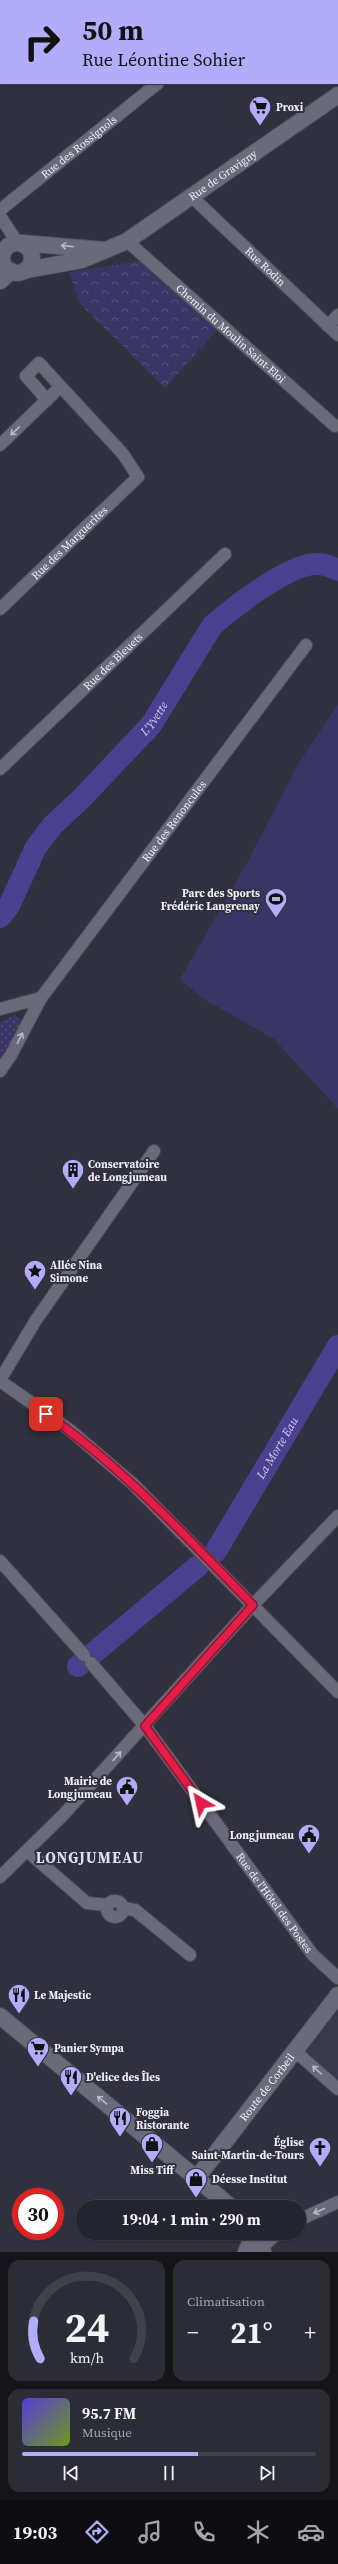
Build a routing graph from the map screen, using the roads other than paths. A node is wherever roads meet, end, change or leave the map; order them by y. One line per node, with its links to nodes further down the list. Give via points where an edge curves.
1 (157, 84): 4 (street, Rue des Rossignols)
2 (338, 95): 3 (main road, Rue de Gravigny)
3 (192, 197): 6 (main road, Rue de Gravigny); 11 (street, Rue Rodin)
4 (0, 210)
5 (0, 216): 7 (street)
6 (127, 241): 8 (main road, Rue de Gravigny); 15 (street, Chemin du Moulin Saint-Eloi)
7 (11, 246): 8 (main road, Rue de Gravigny, one-way to 7); 9 (main road, via 2,260); 9 (main road, via 32,252 32,262)
8 (106, 250): 9 (main road, Rue de Gravigny, via 82,260)
9 (12, 274)
10 (338, 315): 11 (street)
11 (328, 326): 12 (street, Rue Rodin)
12 (338, 335)
13 (60, 387): 14 (street); 14 (street, via 39,363 26,376); 18 (street, Rue des Marguerites, via 123,454 138,477)
14 (47, 400): 16 (street, one-way to 16)
15 (335, 426)
16 (0, 446)
17 (225, 554): 20 (street, Rue des Bleuets)
18 (0, 609)
19 (306, 645): 21 (street, Rue des Renoncules)
20 (0, 769)
21 (41, 998): 22 (street); 23 (street, Rue des Renoncules, one-way to 21)
22 (0, 1009)
23 (0, 1071)
24 (154, 1151): 25 (street, via 36,1320)
25 (0, 1381): 28 (street, via 70,1430 113,1465)
26 (338, 1516): 28 (street)
27 (0, 1560): 30 (street, Rue de l'Hôtel des Postes)
28 (253, 1605): 29 (street); 30 (street)
29 (338, 1692)
30 (145, 1726): 31 (street, one-way to 30); 34 (street, Rue de l'Hôtel des Postes, via 313,1955)
31 (27, 1851): 32 (street); 33 (street, via 87,1903 108,1905 116,1901 123,1908 135,1910)
32 (0, 1877)
33 (190, 1955)
34 (338, 1978)
35 (338, 1995): 37 (main road, Route de Corbeil)
36 (0, 2016): 39 (main road, one-way to 36)
37 (296, 2051): 38 (street, one-way to 37); 39 (main road, Route de Corbeil)
38 (338, 2089)
39 (196, 2179): 40 (main road)
40 (222, 2200)
41 (338, 2202): 42 (street, one-way to 42)
42 (306, 2217)
43 (251, 2240): 44 (main road)
44 (246, 2252)

